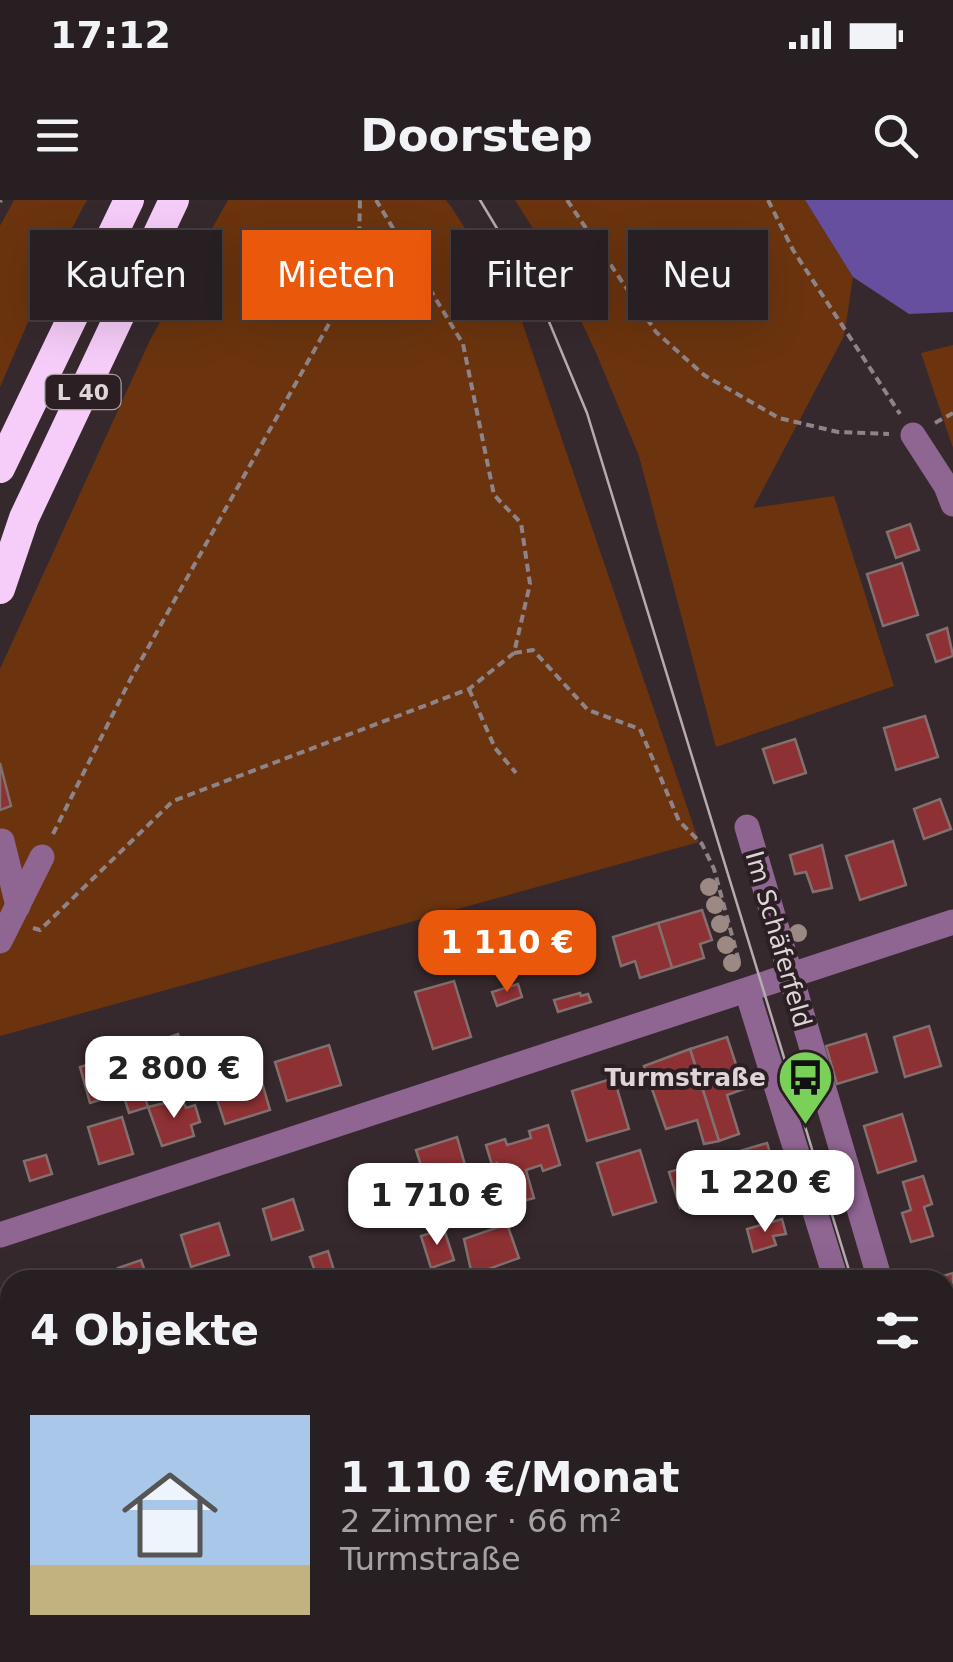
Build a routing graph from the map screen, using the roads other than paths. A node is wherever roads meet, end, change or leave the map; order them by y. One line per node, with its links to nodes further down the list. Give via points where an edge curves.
1 (129, 200): 4 (highway, L 40)
2 (174, 200): 6 (highway, L 40, via 24,518)
3 (913, 435): 5 (street)
4 (0, 468)
5 (953, 504)
6 (0, 588)
7 (747, 828): 12 (street, Im Schäferfeld)
8 (2, 841): 11 (street)
9 (42, 856): 11 (street)
10 (953, 922): 12 (street)
11 (9, 923)
12 (789, 975): 13 (street); 16 (street, Im Schäferfeld)
13 (747, 990): 14 (street); 15 (street, Im Schäferfeld)
14 (0, 1236)
15 (833, 1270)
16 (877, 1270)

